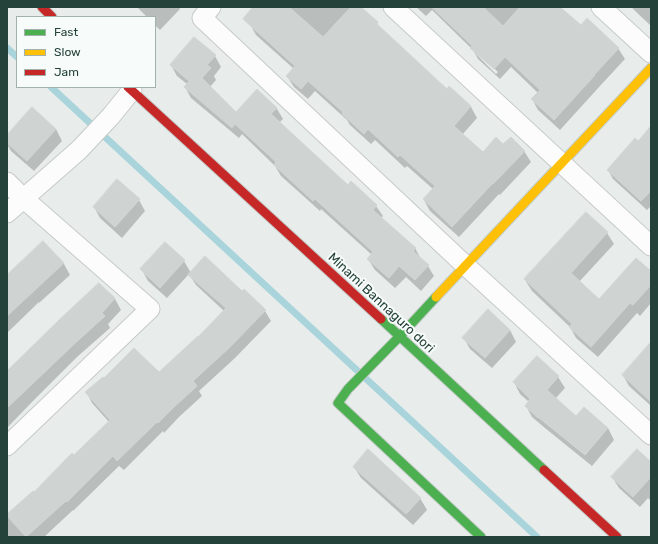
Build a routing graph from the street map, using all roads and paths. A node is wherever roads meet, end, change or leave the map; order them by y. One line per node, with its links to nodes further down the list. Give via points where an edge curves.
1 (42, 7): 5 (street)
2 (211, 7): 14 (street, via 202,18)
3 (393, 7): 9 (street)
4 (601, 7): 6 (street)
5 (51, 16)
6 (651, 53)
7 (651, 68): 9 (street)
8 (130, 89): 11 (street, via 111,116 78,150); 15 (street, Minami Bannaguro dori)
9 (562, 163): 13 (street); 14 (street)
10 (7, 182): 11 (street)
11 (23, 198): 12 (street); 17 (street, via 150,309)
12 (7, 214)
13 (651, 246)
14 (466, 266): 15 (street); 16 (street)
15 (399, 337): 18 (street, via 348,389 338,403); 19 (street, Minami Bannaguro dori)
16 (651, 435)
17 (7, 446)
18 (481, 537)
19 (617, 537)

